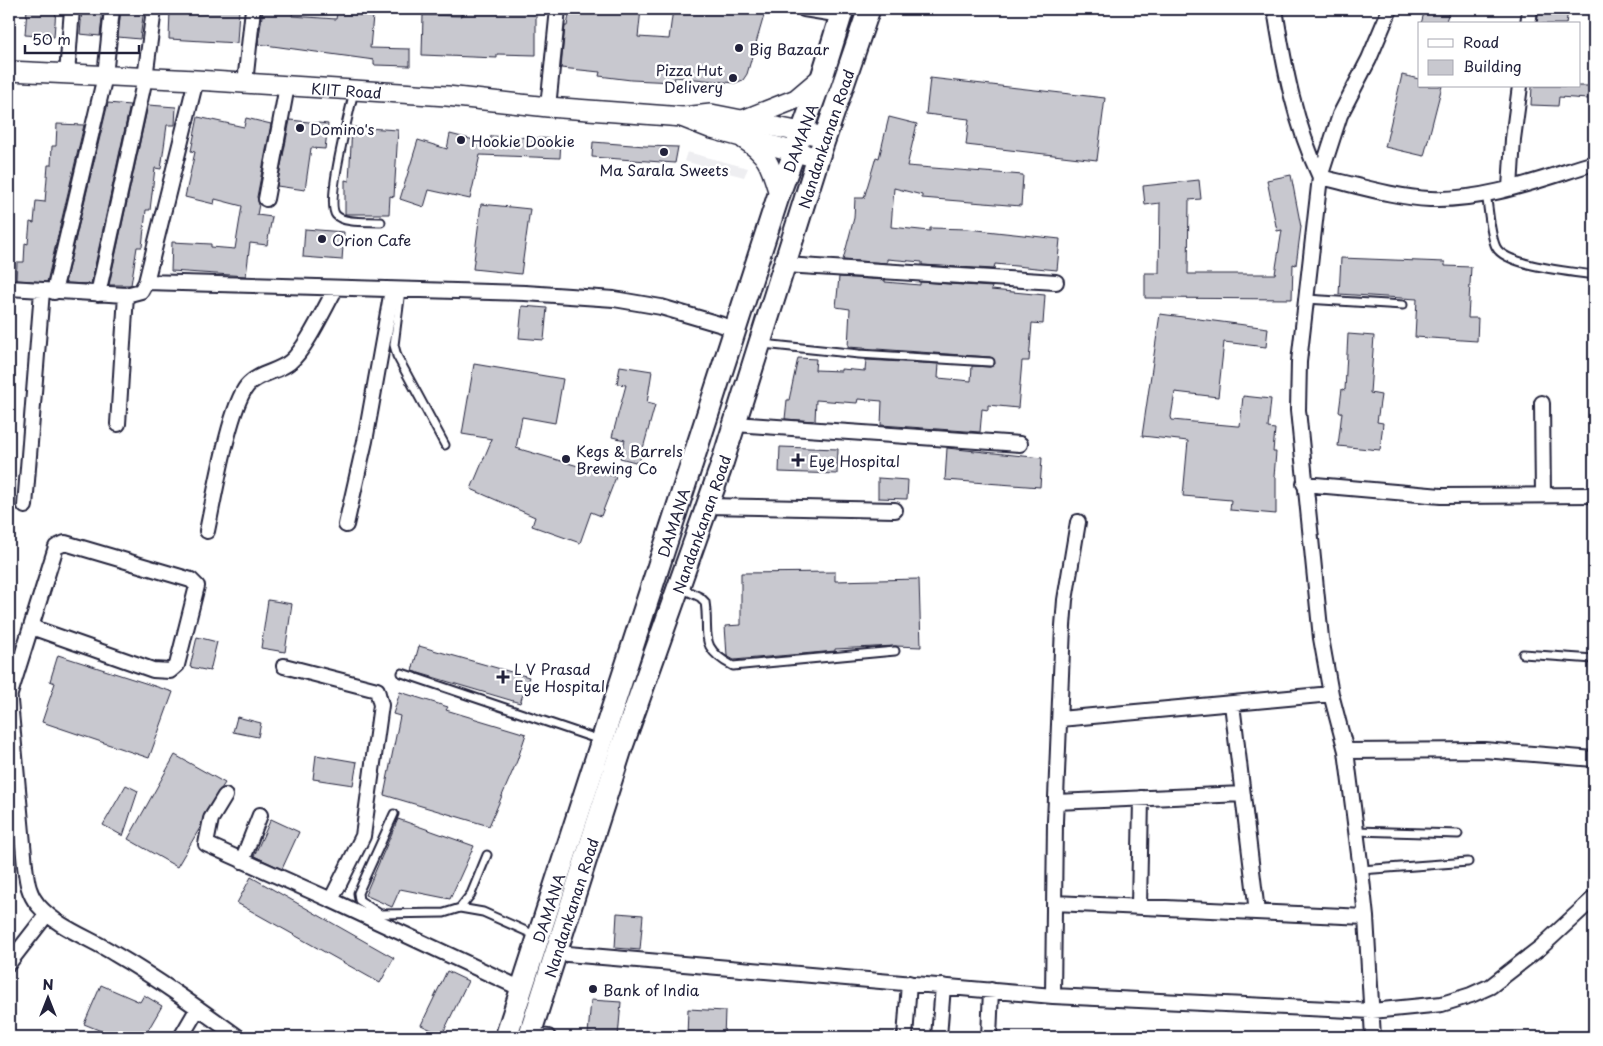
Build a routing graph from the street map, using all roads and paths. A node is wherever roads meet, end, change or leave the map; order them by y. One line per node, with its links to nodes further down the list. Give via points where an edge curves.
1 (72, 9): 14 (street)
2 (112, 9): 15 (street)
3 (154, 9): 17 (street)
4 (253, 9): 19 (street)
5 (558, 9): 23 (street)
6 (804, 9): 11 (street)
7 (869, 9): 25 (main road, Nandankanan Road)
8 (1274, 9): 29 (street, via 1298,123)
9 (1390, 9): 29 (street, via 1369,60 1340,115)
10 (1530, 9): 12 (street)
11 (842, 12): 16 (main road, DAMANA)
12 (1528, 22)
13 (9, 71): 14 (main road, KIIT Road)
14 (67, 74): 15 (main road, KIIT Road)
15 (105, 76): 17 (main road, KIIT Road); 42 (street)
16 (822, 77): 24 (main road, via 796,98); 26 (main road, DAMANA)
17 (145, 78): 18 (main road, KIIT Road); 43 (street)
18 (196, 80): 19 (main road, KIIT Road); 37 (street)
19 (245, 83): 20 (main road, KIIT Road)
20 (287, 86): 22 (main road, KIIT Road); 33 (street)
21 (1520, 88): 30 (street)
22 (354, 90): 23 (main road, KIIT Road); 34 (lane, via 338,164 333,210 337,217 346,220)
23 (548, 107): 24 (main road, KIIT Road, via 682,117 711,114)
24 (739, 128): 26 (main road, KIIT Road); 31 (main road, via 769,162)
25 (826, 137): 26 (main road); 27 (main road, Nandankanan Road)
26 (797, 141): 27 (main road, KIIT Road); 31 (main road, DAMANA)
27 (818, 158): 35 (main road, Nandankanan Road)
28 (1594, 163): 30 (street)
29 (1320, 177): 32 (street, via 1387,193 1430,198); 45 (street)
30 (1510, 188): 32 (street)
31 (780, 194): 47 (main road, DAMANA)
32 (1486, 194): 36 (lane, via 1495,246 1501,254 1514,260)
33 (266, 199)
34 (381, 222)
35 (785, 265): 38 (street); 48 (main road, Nandankanan Road)
36 (1594, 275)
37 (146, 282): 40 (street); 44 (street, via 141,290)
38 (1056, 282)
39 (9, 288): 42 (street)
40 (336, 288): 41 (street); 63 (street, via 297,355 283,367 248,384 242,394 234,415)
41 (396, 290): 47 (street, via 614,299 661,307); 54 (lane, via 396,356); 62 (street)
42 (48, 291): 43 (street); 58 (street)
43 (98, 294): 44 (street)
44 (126, 295): 51 (street)
45 (1306, 299): 46 (lane); 55 (street, via 1298,410)
46 (1404, 304)
47 (736, 329): 75 (main road, DAMANA)
48 (760, 343): 49 (lane, via 859,354); 52 (main road, Nandankanan Road)
49 (990, 362)
50 (1542, 403): 56 (street)
51 (118, 424)
52 (734, 424): 53 (street); 59 (main road, Nandankanan Road)
53 (1020, 444)
54 (445, 445)
55 (1304, 484): 56 (street, via 1441,496); 72 (street, via 1321,638)
56 (1543, 494): 57 (street)
57 (1594, 495)
58 (25, 506)
59 (707, 506): 60 (street); 64 (main road, Nandankanan Road)
60 (895, 510)
61 (1078, 522): 74 (street, via 1064,600)
62 (346, 525)
63 (207, 531)
64 (678, 587): 66 (lane, via 705,602 707,643 719,659 733,666); 99 (main road, Nandankanan Road, via 621,749)
65 (31, 627): 65 (street, via 59,544 65,543 191,580 197,586 176,665 170,671 153,670); 71 (street)
66 (895, 651)
67 (1523, 654): 68 (lane)
68 (1594, 659)
69 (284, 666): 91 (street, via 377,690 381,705 362,836)
70 (402, 673): 75 (lane)
71 (9, 692): 96 (street, via 24,866 29,890)
72 (1331, 694): 73 (street); 76 (street)
73 (1232, 704): 74 (street); 78 (street)
74 (1060, 719): 81 (street)
75 (603, 741): 98 (main road, DAMANA)
76 (1346, 751): 77 (street, via 1484,750); 84 (street)
77 (1594, 759)
78 (1243, 794): 80 (street); 95 (street)
79 (225, 796): 87 (street, via 211,819 206,844)
80 (1141, 798): 81 (street); 93 (street)
81 (1056, 802): 92 (street)
82 (394, 814): 94 (lane, via 360,885 359,900 380,914 444,912)
83 (260, 815): 87 (street)
84 (1356, 831): 85 (lane); 89 (street)
85 (1458, 834)
86 (487, 855): 94 (lane, via 471,894)
87 (242, 861): 91 (street)
88 (1468, 862): 89 (lane)
89 (1361, 870): 97 (street)
90 (1594, 898): 107 (street, via 1541,947 1491,986 1442,1004)
91 (331, 900): 103 (street)
92 (1054, 903): 93 (street); 105 (street)
93 (1139, 907): 95 (street)
94 (460, 908): 98 (lane, via 483,912)
95 (1257, 912): 97 (street)
96 (47, 914): 100 (street); 106 (street)
97 (1366, 917): 107 (street)
98 (539, 937): 103 (main road, DAMANA)
99 (556, 953): 101 (street); 111 (main road, Nandankanan Road)
100 (9, 963)
101 (909, 984): 102 (street); 112 (street)
102 (943, 986): 104 (street); 113 (street)
103 (522, 989): 110 (main road, DAMANA)
104 (991, 990): 105 (street); 114 (street)
105 (1053, 996): 107 (street)
106 (198, 1008): 108 (street); 109 (street)
107 (1372, 1010): 115 (street)
108 (181, 1037)
109 (238, 1037)
110 (506, 1037)
111 (536, 1037)
112 (905, 1037)
113 (939, 1037)
114 (989, 1037)
115 (1373, 1037)

